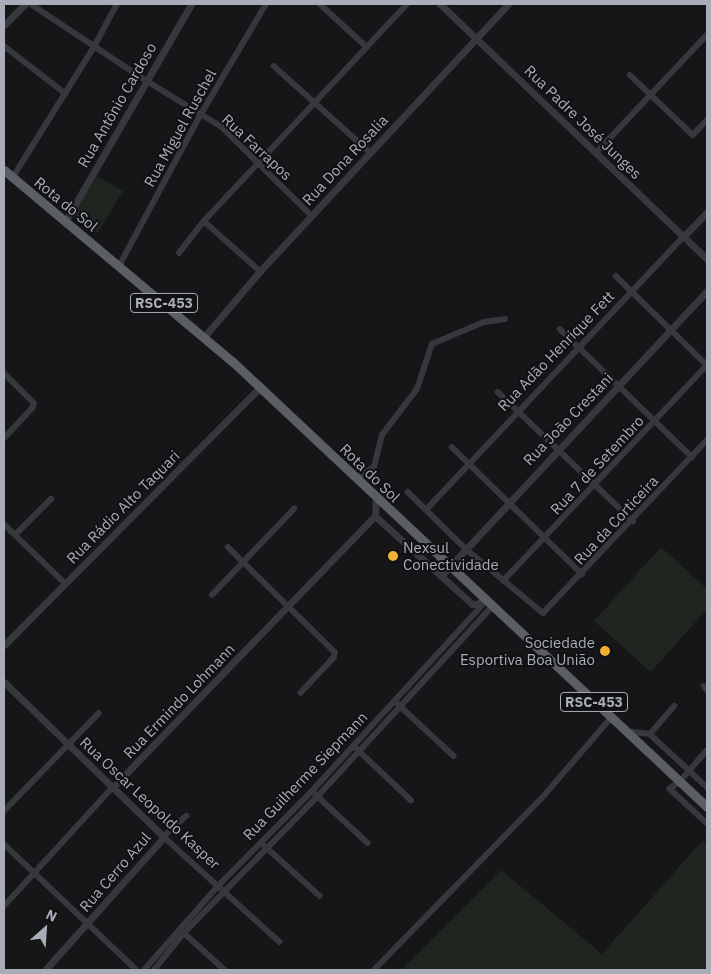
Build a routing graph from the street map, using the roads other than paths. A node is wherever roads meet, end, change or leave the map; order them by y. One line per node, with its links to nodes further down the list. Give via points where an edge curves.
1 (25, 4): 10 (street)
2 (31, 4): 14 (street, Rua Farrapos)
3 (117, 4): 14 (street)
4 (191, 4): 18 (street, Rua Antônio Cardoso)
5 (266, 4): 22 (street, Rua Miguel Ruschel)
6 (320, 4): 15 (street)
7 (407, 4): 15 (street)
8 (440, 4): 12 (street, Rua Padre José Junges)
9 (508, 4): 12 (street, Rua Dona Rosalia)
10 (4, 25)
11 (707, 35): 20 (street)
12 (476, 39): 24 (street, Rua Dona Rosalia); 25 (street, Rua Padre José Junges)
13 (4, 46): 19 (street)
14 (94, 47): 18 (street, Rua Farrapos); 19 (street)
15 (367, 48): 21 (street)
16 (274, 66): 21 (street)
17 (630, 75): 20 (street)
18 (147, 82): 22 (street, Rua Farrapos); 31 (street, Rua Antônio Cardoso)
19 (66, 94): 28 (street)
20 (651, 95): 23 (street, via 693,135); 25 (street)
21 (316, 104): 24 (street); 26 (street)
22 (201, 114): 26 (street, Rua Farrapos, via 222,127); 36 (street, Rua Miguel Ruschel)
23 (707, 120)
24 (371, 153): 30 (street, Rua Dona Rosalia)
25 (596, 154): 33 (street, Rua Padre José Junges)
26 (259, 166): 30 (street, Rua Farrapos); 32 (street)
27 (4, 170): 28 (highway, Rota do Sol / RSC-453)
28 (13, 177): 31 (highway, Rota do Sol / RSC-453)
29 (707, 212): 33 (street, Rua Adão Henrique Fett)
30 (311, 215): 37 (street, Rua Dona Rosalia)
31 (66, 220): 36 (highway, Rota do Sol / RSC-453)
32 (204, 222): 34 (street); 37 (street)
33 (683, 237): 35 (street, Rua Padre José Junges); 39 (street, Rua Adão Henrique Fett)
34 (179, 253)
35 (707, 259)
36 (119, 266): 44 (highway, Rota do Sol / RSC-453)
37 (260, 271): 44 (street, Rua Dona Rosalia)
38 (616, 276): 39 (street)
39 (632, 291): 43 (street); 45 (street, Rua Adão Henrique Fett)
40 (707, 291): 43 (street, Rua João Crestani)
41 (505, 319): 59 (street, via 484,322 432,344 417,388 382,435 374,467)
42 (560, 330): 45 (street)
43 (672, 331): 46 (street); 48 (street, Rua João Crestani)
44 (204, 336): 49 (highway, Rota do Sol / RSC-453)
45 (578, 347): 48 (street); 51 (street, Rua Adão Henrique Fett)
46 (707, 365): 52 (street, Rua 7 de Setembro)
47 (4, 373): 53 (street, via 30,398 33,408)
48 (619, 386): 52 (street); 56 (street, Rua João Crestani)
49 (260, 387): 59 (highway, Rota do Sol / RSC-453); 79 (street, Rua Rádio Alto Taquari)
50 (498, 392): 51 (street)
51 (518, 411): 56 (street); 58 (street, Rua Adão Henrique Fett)
52 (655, 421): 57 (street); 60 (street, Rua 7 de Setembro)
53 (4, 439)
54 (707, 440): 57 (street, Rua da Corticeira)
55 (452, 447): 58 (street)
56 (559, 448): 60 (street); 64 (street, Rua João Crestani)
57 (692, 457): 68 (street, Rua da Corticeira)
58 (468, 465): 64 (street); 66 (street, Rua Adão Henrique Fett)
59 (356, 478): 62 (highway, Rota do Sol / RSC-453)
60 (596, 484): 68 (street); 71 (street, Rua 7 de Setembro)
61 (408, 492): 66 (street)
62 (376, 498): 67 (street); 75 (highway, Rota do Sol / RSC-453)
63 (51, 499): 70 (street)
64 (507, 502): 71 (street); 73 (street, Rua João Crestani)
65 (294, 509): 74 (street)
66 (426, 510): 73 (street)
67 (374, 516): 77 (street); 83 (street, Rua Ermindo Lohmann)
68 (633, 521): 76 (street, Rua da Corticeira)
69 (4, 524): 70 (street)
70 (15, 535): 79 (street)
71 (545, 538): 76 (street); 78 (street, Rua 7 de Setembro)
72 (228, 547): 74 (street)
73 (464, 548): 75 (street, Rua João Crestani); 78 (street)
74 (240, 562): 80 (street); 83 (street)
75 (449, 566): 77 (street, Rua João Crestani); 81 (highway, Rota do Sol / RSC-453)
76 (582, 574): 78 (street, Rua da Corticeira, via 547,612 540,612)
77 (441, 576): 82 (street)
78 (503, 581)
79 (66, 584): 85 (street, Rua Rádio Alto Taquari)
80 (212, 596)
81 (487, 602): 82 (street); 84 (street, Rua Guilherme Siepmann); 92 (highway, Rota do Sol / RSC-453)
82 (477, 607): 84 (street); 88 (street, Rua Guilherme Siepmann)
83 (288, 609): 87 (street, via 335,652 334,658); 102 (street, Rua Ermindo Lohmann)
84 (485, 614): 89 (street, Rua Guilherme Siepmann)
85 (4, 645)
86 (4, 682): 95 (street, Rua Oscar Leopoldo Kasper)
87 (301, 693)
88 (394, 701): 89 (street); 96 (street, Rua Guilherme Siepmann)
89 (400, 706): 97 (street, Rua Guilherme Siepmann); 99 (street)
90 (674, 706): 94 (street)
91 (99, 713): 95 (street)
92 (610, 718): 93 (highway, Rota do Sol / RSC-453); 131 (street, via 541,799)
93 (625, 731): 94 (street); 101 (highway, Rota do Sol / RSC-453)
94 (650, 734): 100 (street)
95 (68, 745): 102 (street, Rua Oscar Leopoldo Kasper); 108 (street)
96 (353, 745): 97 (street); 104 (street, Rua Guilherme Siepmann)
97 (359, 751): 105 (street, Rua Guilherme Siepmann); 106 (street)
98 (707, 751): 100 (street)
99 (454, 756)
100 (689, 770): 101 (street); 103 (street)
101 (680, 782): 107 (highway, Rota do Sol / RSC-453); 112 (street, via 670,789)
102 (112, 788): 113 (street, Rua Oscar Leopoldo Kasper); 118 (street, Rua Ermindo Lohmann)
103 (707, 788)
104 (312, 791): 105 (street); 110 (street, Rua Guilherme Siepmann)
105 (318, 796): 111 (street, Rua Guilherme Siepmann); 115 (street)
106 (411, 800)
107 (707, 808)
108 (4, 811)
109 (187, 816): 113 (street, Rua Cerro Azul)
110 (285, 816): 111 (street); 114 (street, Rua Guilherme Siepmann)
111 (291, 823): 117 (street, Rua Guilherme Siepmann)
112 (707, 823)
113 (164, 837): 119 (street, Rua Oscar Leopoldo Kasper); 123 (street, Rua Cerro Azul)
114 (260, 842): 117 (street); 119 (street, Rua Guilherme Siepmann)
115 (368, 843)
116 (4, 844): 118 (street)
117 (266, 847): 120 (street, Rua Guilherme Siepmann); 121 (street)
118 (36, 873): 122 (street, Rua Ermindo Lohmann); 123 (street)
119 (218, 886): 120 (street, Rua Oscar Leopoldo Kasper); 124 (street, Rua Guilherme Siepmann)
120 (224, 891): 124 (street, Rua Guilherme Siepmann); 125 (street, Rua Oscar Leopoldo Kasper)
121 (320, 896)
122 (4, 906)
123 (88, 924): 126 (street, Rua Cerro Azul); 127 (street)
124 (182, 931): 128 (street, Rua Guilherme Siepmann); 129 (street, Rua Guilherme Siepmann); 130 (street)
125 (280, 942)
126 (45, 970)
127 (137, 970)
128 (144, 970)
129 (154, 970)
130 (225, 970)
131 (374, 970)

